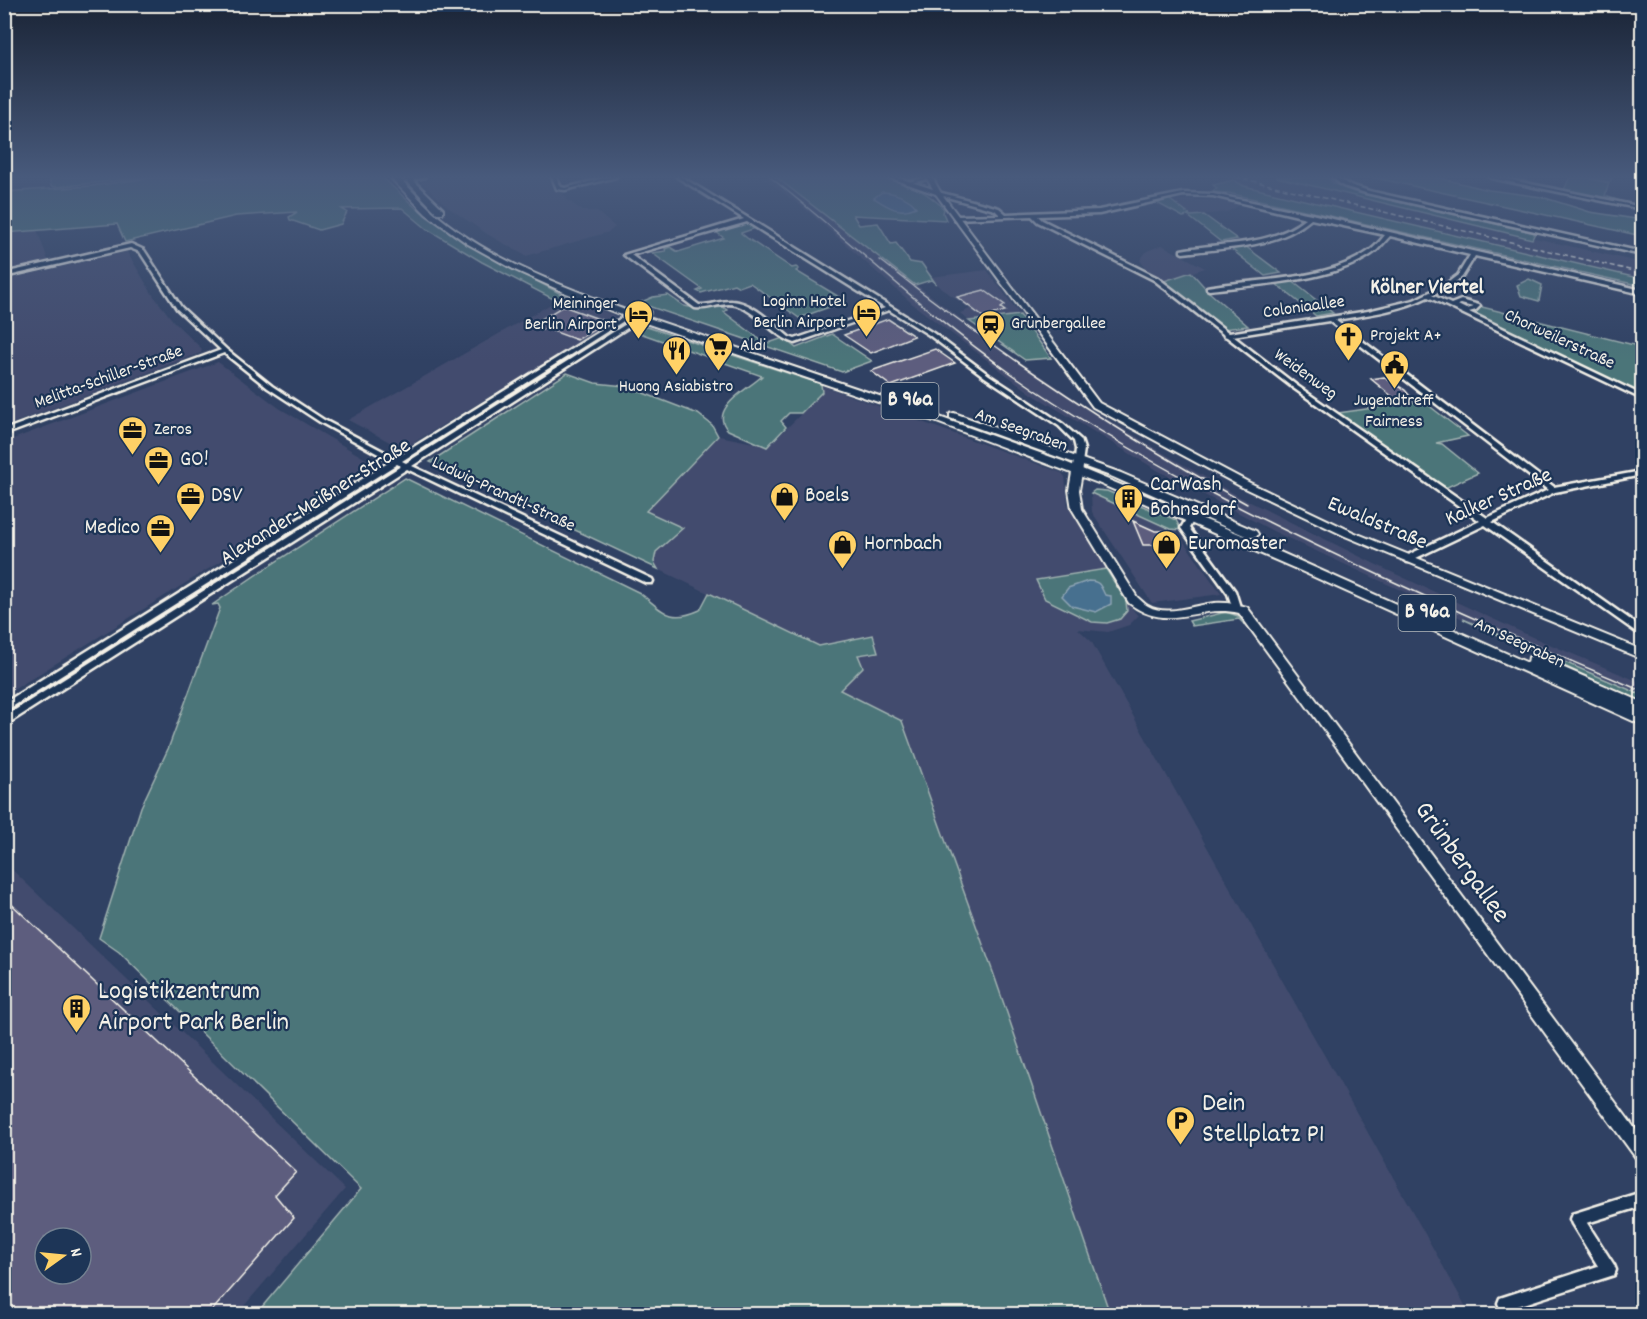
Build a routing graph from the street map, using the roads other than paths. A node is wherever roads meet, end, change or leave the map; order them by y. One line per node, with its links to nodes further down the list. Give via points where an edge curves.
1 (470, 239): 19 (main road, Am Seegraben / B 96a, via 582,296)
2 (482, 239): 19 (main road, Am Seegraben / B 96a, via 537,269)
3 (683, 239): 18 (street, via 627,255 697,307 738,303 795,341)
4 (777, 239): 18 (street)
5 (972, 239): 32 (street, Ewaldstraße, via 1090,399 1104,410 1261,492)
6 (1075, 239): 21 (street, Weidenweg, via 1156,279)
7 (1264, 239): 11 (street)
8 (1385, 239): 15 (street, via 1372,253 1341,267)
9 (1408, 239): 12 (street)
10 (1574, 239): 13 (street)
11 (1183, 251)
12 (1474, 254): 16 (street); 17 (street, Coloniaallee, via 1460,276)
13 (1642, 254)
14 (4, 274): 22 (street, Ludwig-Prandtl-Straße, via 131,246 142,251 179,308)
15 (1209, 288)
16 (1642, 292)
17 (1430, 296): 20 (street, Coloniaallee, via 1381,311); 23 (street, Chorweilerstraße)
18 (890, 308): 26 (street, via 1061,425 1077,440)
19 (639, 315): 25 (street, Alexander-Meißner-Straße); 26 (main road, Am Seegraben / B 96a, via 984,426); 27 (street, Alexander-Meißner-Straße)
20 (1330, 319): 21 (street, Coloniaallee); 29 (street)
21 (1226, 335): 31 (street, Weidenweg)
22 (225, 351): 24 (street, Melitta-Schiller-Straße); 25 (street, Ludwig-Prandtl-Straße, via 313,415)
23 (1642, 397)
24 (4, 433)
25 (398, 462): 27 (street, Ludwig-Prandtl-Straße); 37 (street, Alexander-Meißner-Straße)
26 (1078, 466): 30 (main road, Am Seegraben / B 96a); 34 (street, via 1074,490 1077,509 1138,606 1159,614); 38 (main road, Am Seegraben / B 96a, via 1278,545)
27 (408, 467): 33 (street, Ludwig-Prandtl-Straße); 40 (street, Alexander-Meißner-Straße)
28 (1642, 473): 29 (street, Kalker Straße)
29 (1553, 490): 31 (street, Kalker Straße)
30 (1189, 520): 34 (street, Grünbergallee, via 1185,528 1232,593); 39 (main road, Am Seegraben / B 96a, via 1270,551)
31 (1487, 522): 32 (street, Kalker Straße); 35 (street, Weidenweg)
32 (1410, 560): 36 (street, Ewaldstraße)
33 (649, 581)
34 (1236, 607): 41 (street, Grünbergallee, via 1259,630)
35 (1642, 632)
36 (1642, 655)
37 (4, 708)
38 (1642, 708)
39 (1642, 720)
40 (4, 722)
41 (1642, 1152)
42 (1642, 1199): 43 (street, via 1576,1219 1610,1270)
43 (1505, 1303)

